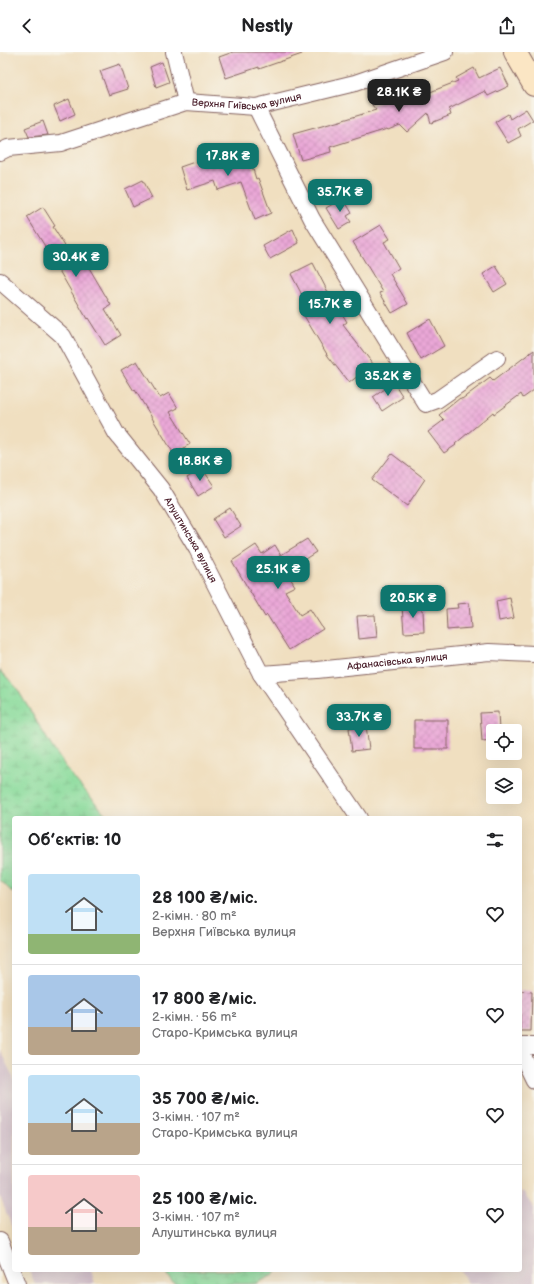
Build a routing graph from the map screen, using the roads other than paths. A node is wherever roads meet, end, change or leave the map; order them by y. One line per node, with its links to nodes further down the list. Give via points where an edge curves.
1 (174, 52): 5 (street)
2 (445, 52): 6 (street, Верхня Гиївська вулиця, via 356,83)
3 (515, 52): 4 (street)
4 (534, 85)
5 (186, 102): 6 (street, Верхня Гиївська вулиця); 7 (street, Верхня Гиївська вулиця, via 61,143 8,148)
6 (256, 107): 9 (street, via 312,219 426,404 437,400)
7 (0, 152)
8 (0, 282): 11 (street, Алуштинська вулиця, via 63,336 116,433 161,489 197,549)
9 (496, 358)
10 (534, 654): 11 (street, Афанасівська вулиця, via 489,652)
11 (261, 674): 12 (street, Алуштинська вулиця)
12 (358, 816)
13 (522, 1046): 14 (street)
14 (534, 1046)
15 (522, 1055): 16 (street)
16 (534, 1080)
17 (0, 1241): 18 (street)
18 (12, 1271)
19 (12, 1272): 20 (street)
20 (17, 1284)

